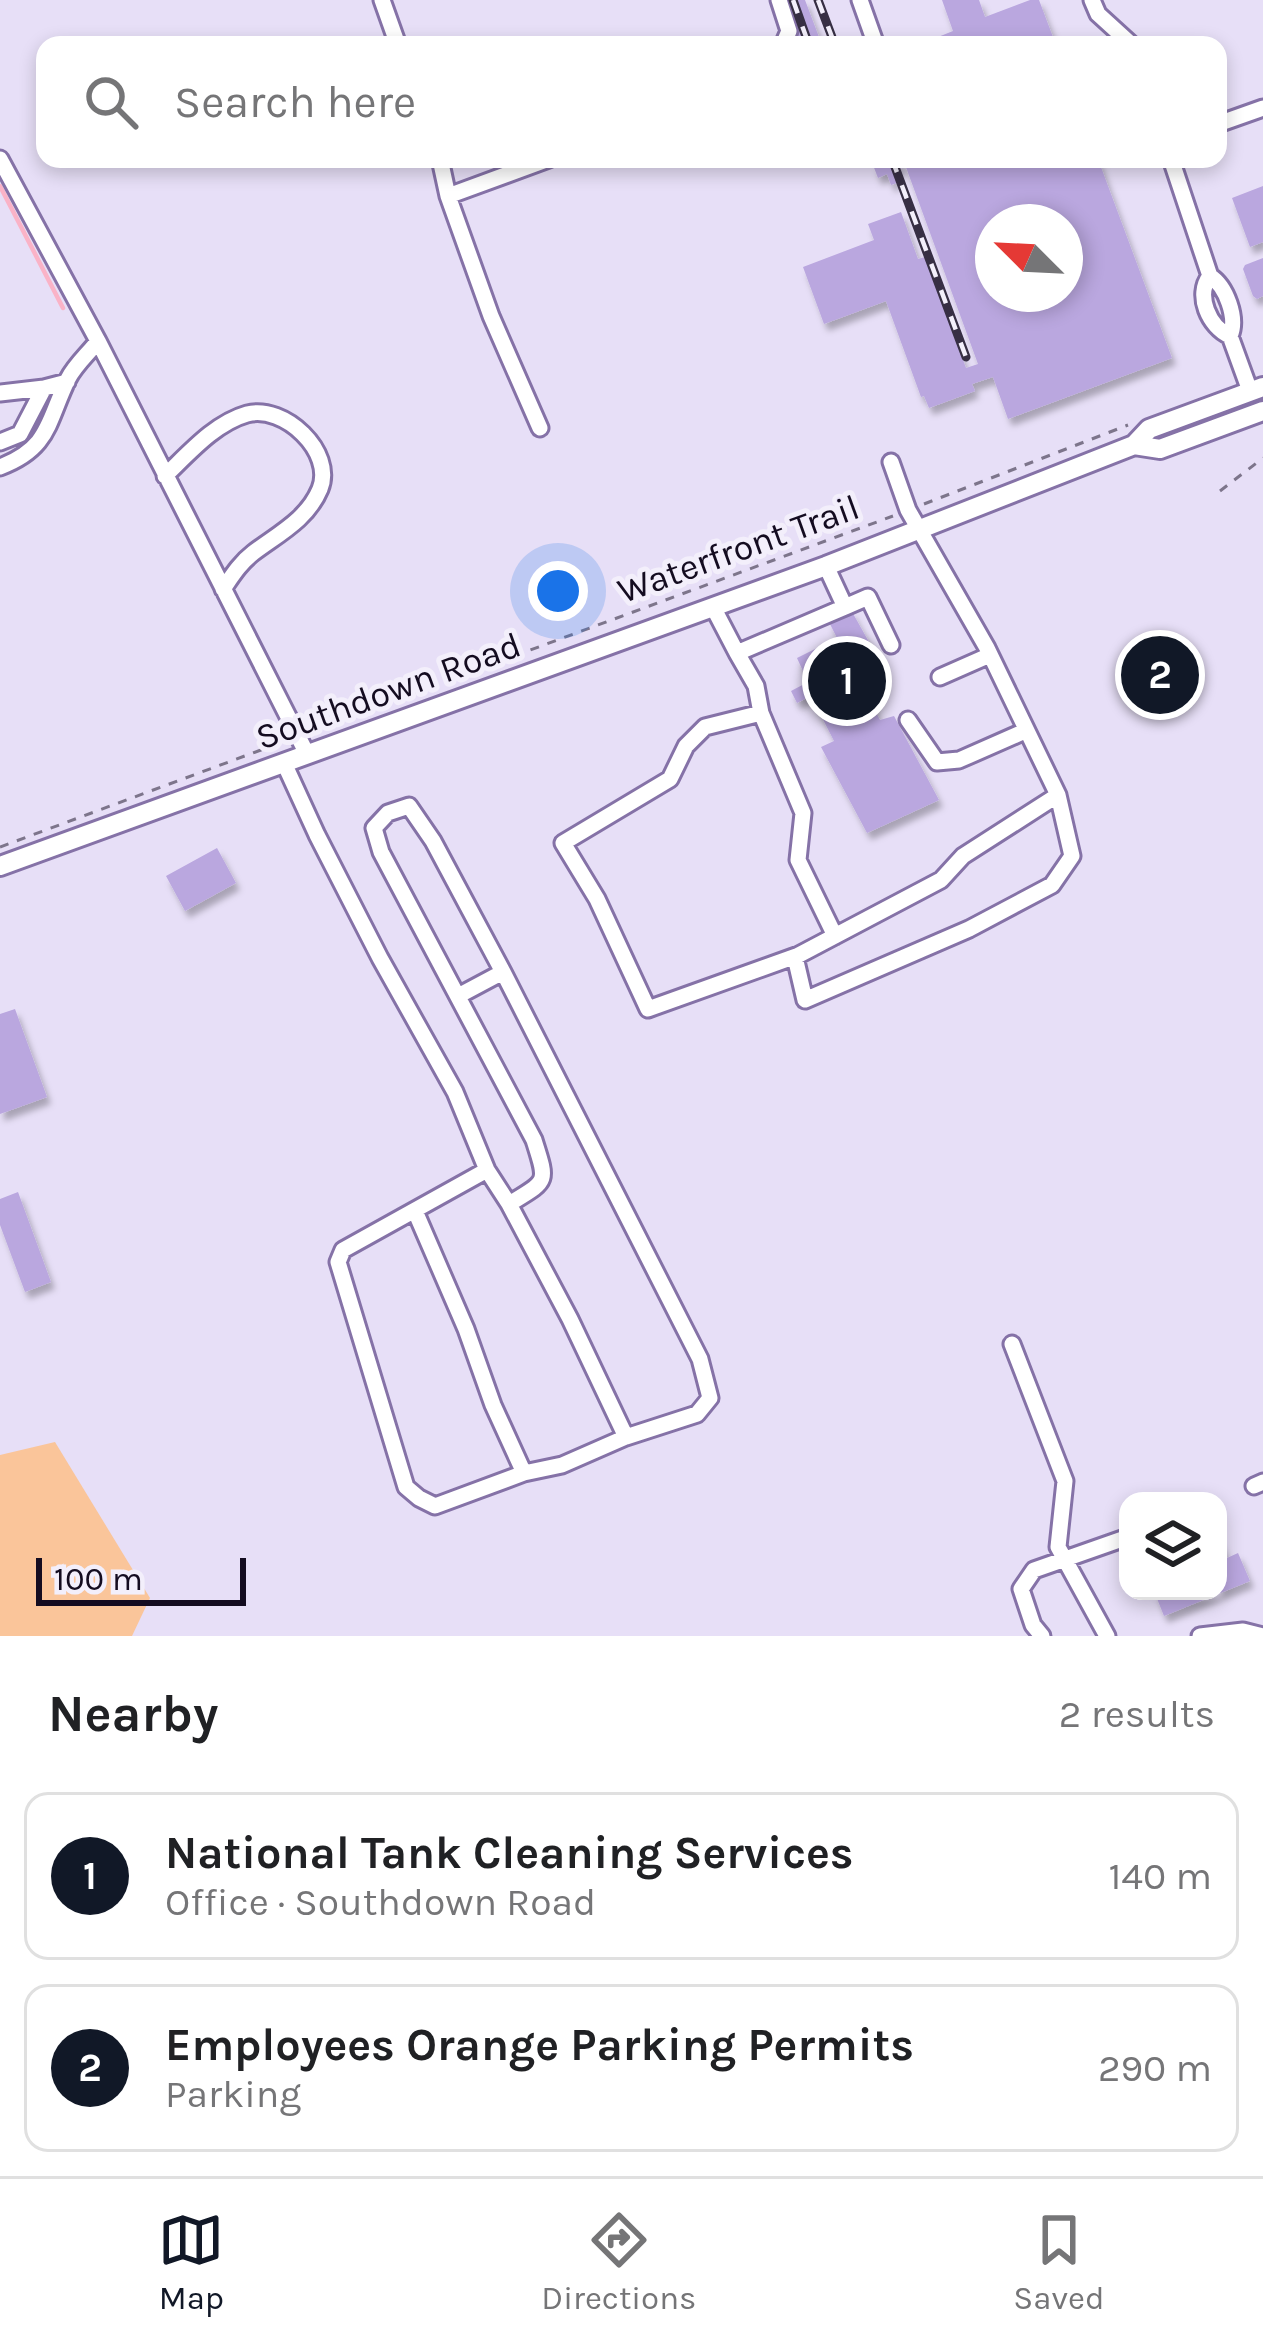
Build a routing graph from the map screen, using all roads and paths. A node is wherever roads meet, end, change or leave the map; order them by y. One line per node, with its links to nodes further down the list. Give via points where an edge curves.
1 (382, 0): 5 (lane)
2 (779, 0): 6 (lane)
3 (860, 0): 7 (lane)
4 (1093, 0): 8 (lane)
5 (395, 36)
6 (787, 36)
7 (873, 36)
8 (1122, 36)
9 (1263, 108): 10 (lane)
10 (1227, 121)
11 (0, 159): 16 (lane)
12 (442, 168): 15 (lane)
13 (524, 168): 15 (lane)
14 (1174, 168): 19 (lane, via 1210,276 1203,298)
15 (448, 196): 23 (lane)
16 (98, 341): 17 (lane); 29 (lane)
17 (67, 382): 18 (lane); 28 (lane, via 34,448)
18 (44, 388): 20 (lane); 24 (lane, via 20,434)
19 (1257, 389): 21 (main road); 25 (main road, Southdown Road, via 1149,429)
20 (0, 393)
21 (1261, 418): 25 (main road, Southdown Road, via 1160,449)
22 (1138, 421): 31 (path, Waterfront Trail)
23 (540, 428)
24 (0, 442)
25 (1134, 445): 32 (main road, Southdown Road)
26 (1263, 458): 30 (path)
27 (891, 462): 31 (lane)
28 (0, 467)
29 (165, 476): 34 (lane); 34 (lane, via 215,430 256,412 282,420 316,450 323,477 312,504)
30 (1220, 490)
31 (908, 510): 32 (lane); 44 (path, Waterfront Trail)
32 (921, 530): 33 (main road, Southdown Road); 39 (lane)
33 (826, 566): 35 (main road, Southdown Road); 36 (lane)
34 (223, 589): 44 (lane)
35 (713, 607): 38 (lane); 44 (main road, Southdown Road)
36 (845, 607): 37 (lane, via 868,597); 38 (lane)
37 (891, 645)
38 (737, 653): 41 (lane)
39 (990, 655): 40 (lane); 43 (lane)
40 (940, 677)
41 (761, 712): 49 (lane, via 803,812 798,860); 50 (lane, via 705,727 670,779 563,842 648,1009)
42 (908, 720): 43 (lane, via 938,761)
43 (1025, 731): 46 (lane)
44 (303, 745): 45 (main road, Southdown Road); 47 (path, Waterfront Trail)
45 (284, 763): 48 (main road, Southdown Road); 53 (lane)
46 (1058, 794): 49 (lane, via 963,856 941,880); 50 (lane, via 1072,856 1052,885 805,1000)
47 (0, 847)
48 (0, 866)
49 (836, 936): 50 (lane)
50 (796, 956)
51 (503, 972): 52 (lane); 52 (lane, via 409,806 388,813 374,827 381,852); 57 (lane, via 700,1360 710,1398 697,1414)
52 (458, 996): 54 (lane, via 544,1173 540,1185)
53 (488, 1170): 54 (lane); 55 (lane)
54 (509, 1204): 57 (lane)
55 (415, 1211): 58 (lane); 58 (lane, via 343,1250 338,1262 406,1487 435,1506)
56 (1012, 1343): 60 (lane, via 1064,1481 1058,1547)
57 (626, 1437): 58 (lane)
58 (524, 1474)
59 (1119, 1540): 60 (lane)
60 (1066, 1560): 61 (lane, via 1034,1570 1022,1589); 62 (lane)
61 (1042, 1636)
62 (1107, 1636)
63 (1200, 1636): 64 (lane)
64 (1263, 1636)

